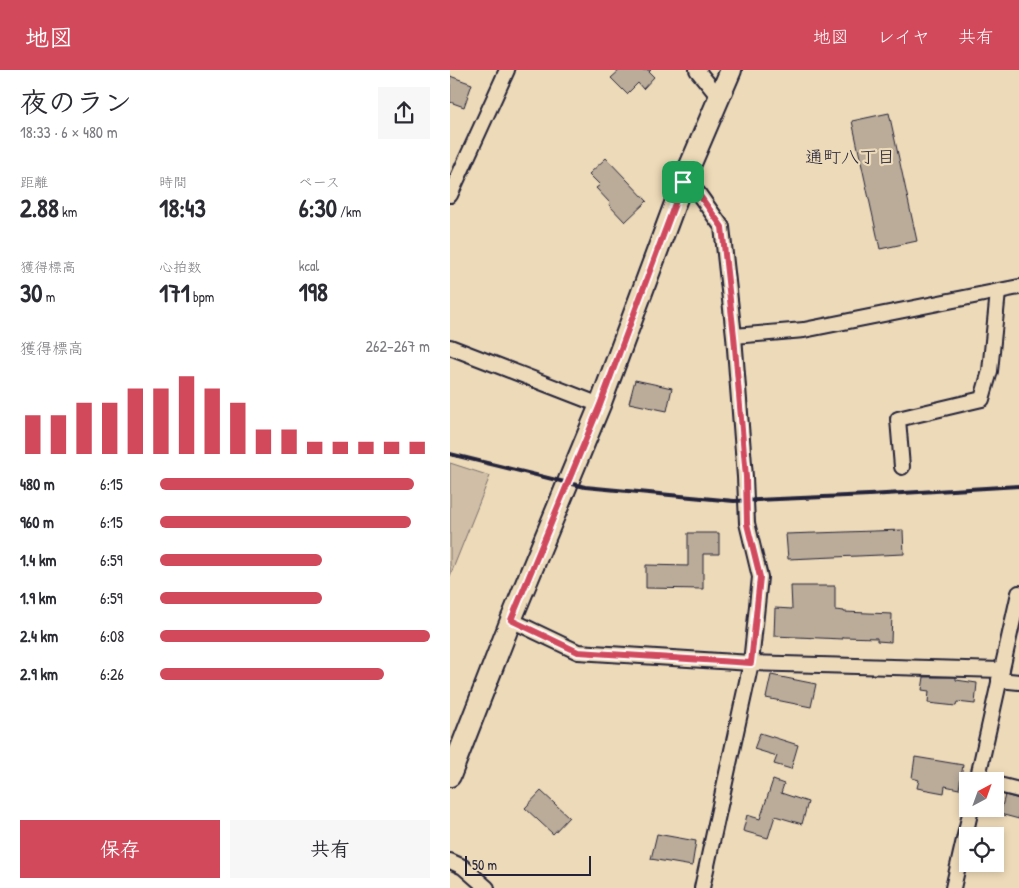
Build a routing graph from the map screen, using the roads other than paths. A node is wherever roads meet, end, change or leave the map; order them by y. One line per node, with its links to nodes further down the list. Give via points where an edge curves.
1 (507, 70): 6 (street)
2 (697, 70): 4 (street)
3 (731, 70): 4 (main road)
4 (718, 96): 5 (main road)
5 (683, 182): 9 (street, via 698,193 722,227); 11 (main road)
6 (450, 195)
7 (1019, 287): 8 (street)
8 (998, 292): 9 (street, via 804,330); 12 (street, via 990,371 982,399 898,419)
9 (734, 336): 15 (street, via 747,524 760,577)
10 (450, 347): 11 (street)
11 (600, 405): 14 (main road)
12 (902, 466)
13 (1019, 593): 16 (street)
14 (511, 620): 15 (street, via 578,652); 19 (main road)
15 (751, 663): 16 (street); 25 (street)
16 (1000, 675): 17 (street); 18 (street)
17 (1019, 682)
18 (982, 772)
19 (450, 776)
20 (1004, 786): 21 (street)
21 (1019, 790)
22 (969, 818): 26 (street)
23 (450, 861): 24 (street, via 463,867)
24 (487, 888)
25 (702, 888)
26 (953, 888)

